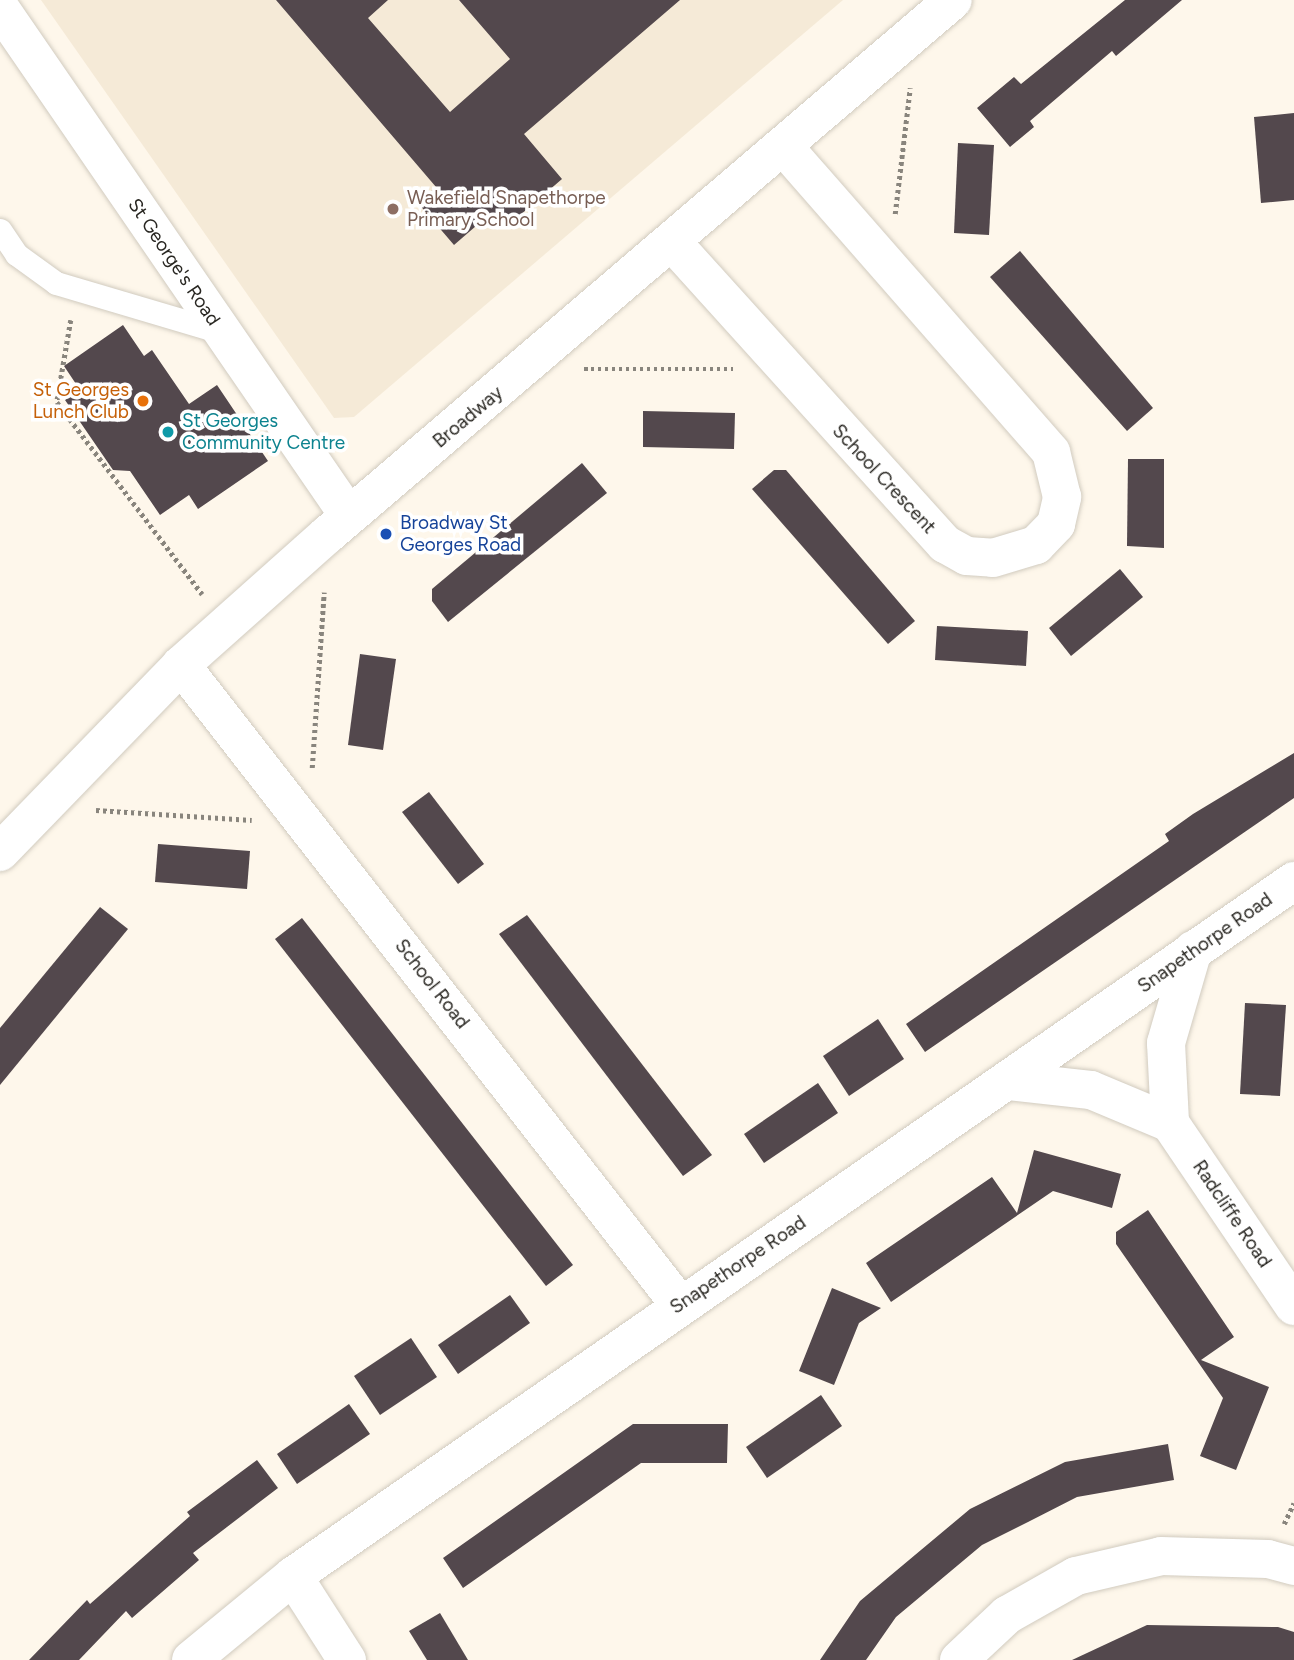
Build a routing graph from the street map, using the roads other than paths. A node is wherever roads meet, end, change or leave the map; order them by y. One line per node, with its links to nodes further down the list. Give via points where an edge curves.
1 (0, 8): 6 (street, St George's Road)
2 (933, 11): 3 (street, Broadway)
3 (783, 146): 5 (street, Broadway); 5 (street, School Crescent, via 1051,452 1062,497 1056,524 1036,545 993,558 967,556 946,544)
4 (0, 230): 6 (lane, via 37,272 76,289)
5 (672, 242): 7 (street, Broadway)
6 (221, 332): 7 (street, St George's Road)
7 (349, 516): 8 (street, Broadway)
8 (181, 665): 9 (street, Broadway); 14 (street, School Road)
9 (0, 852)
10 (1294, 881): 11 (street, Snapethorpe Road)
11 (1193, 950): 12 (street, Snapethorpe Road); 13 (street, via 1166,1043)
12 (1009, 1081): 13 (street, via 1091,1090); 14 (street, Snapethorpe Road)
13 (1170, 1123): 15 (street, Radcliffe Road)
14 (680, 1305): 17 (street, Snapethorpe Road)
15 (1294, 1306)
16 (1294, 1566): 20 (street, via 1268,1559 1161,1556 1076,1576 1007,1615)
17 (293, 1576): 18 (street, Snapethorpe Road); 19 (street)
18 (191, 1660)
19 (347, 1660)
20 (959, 1660)

